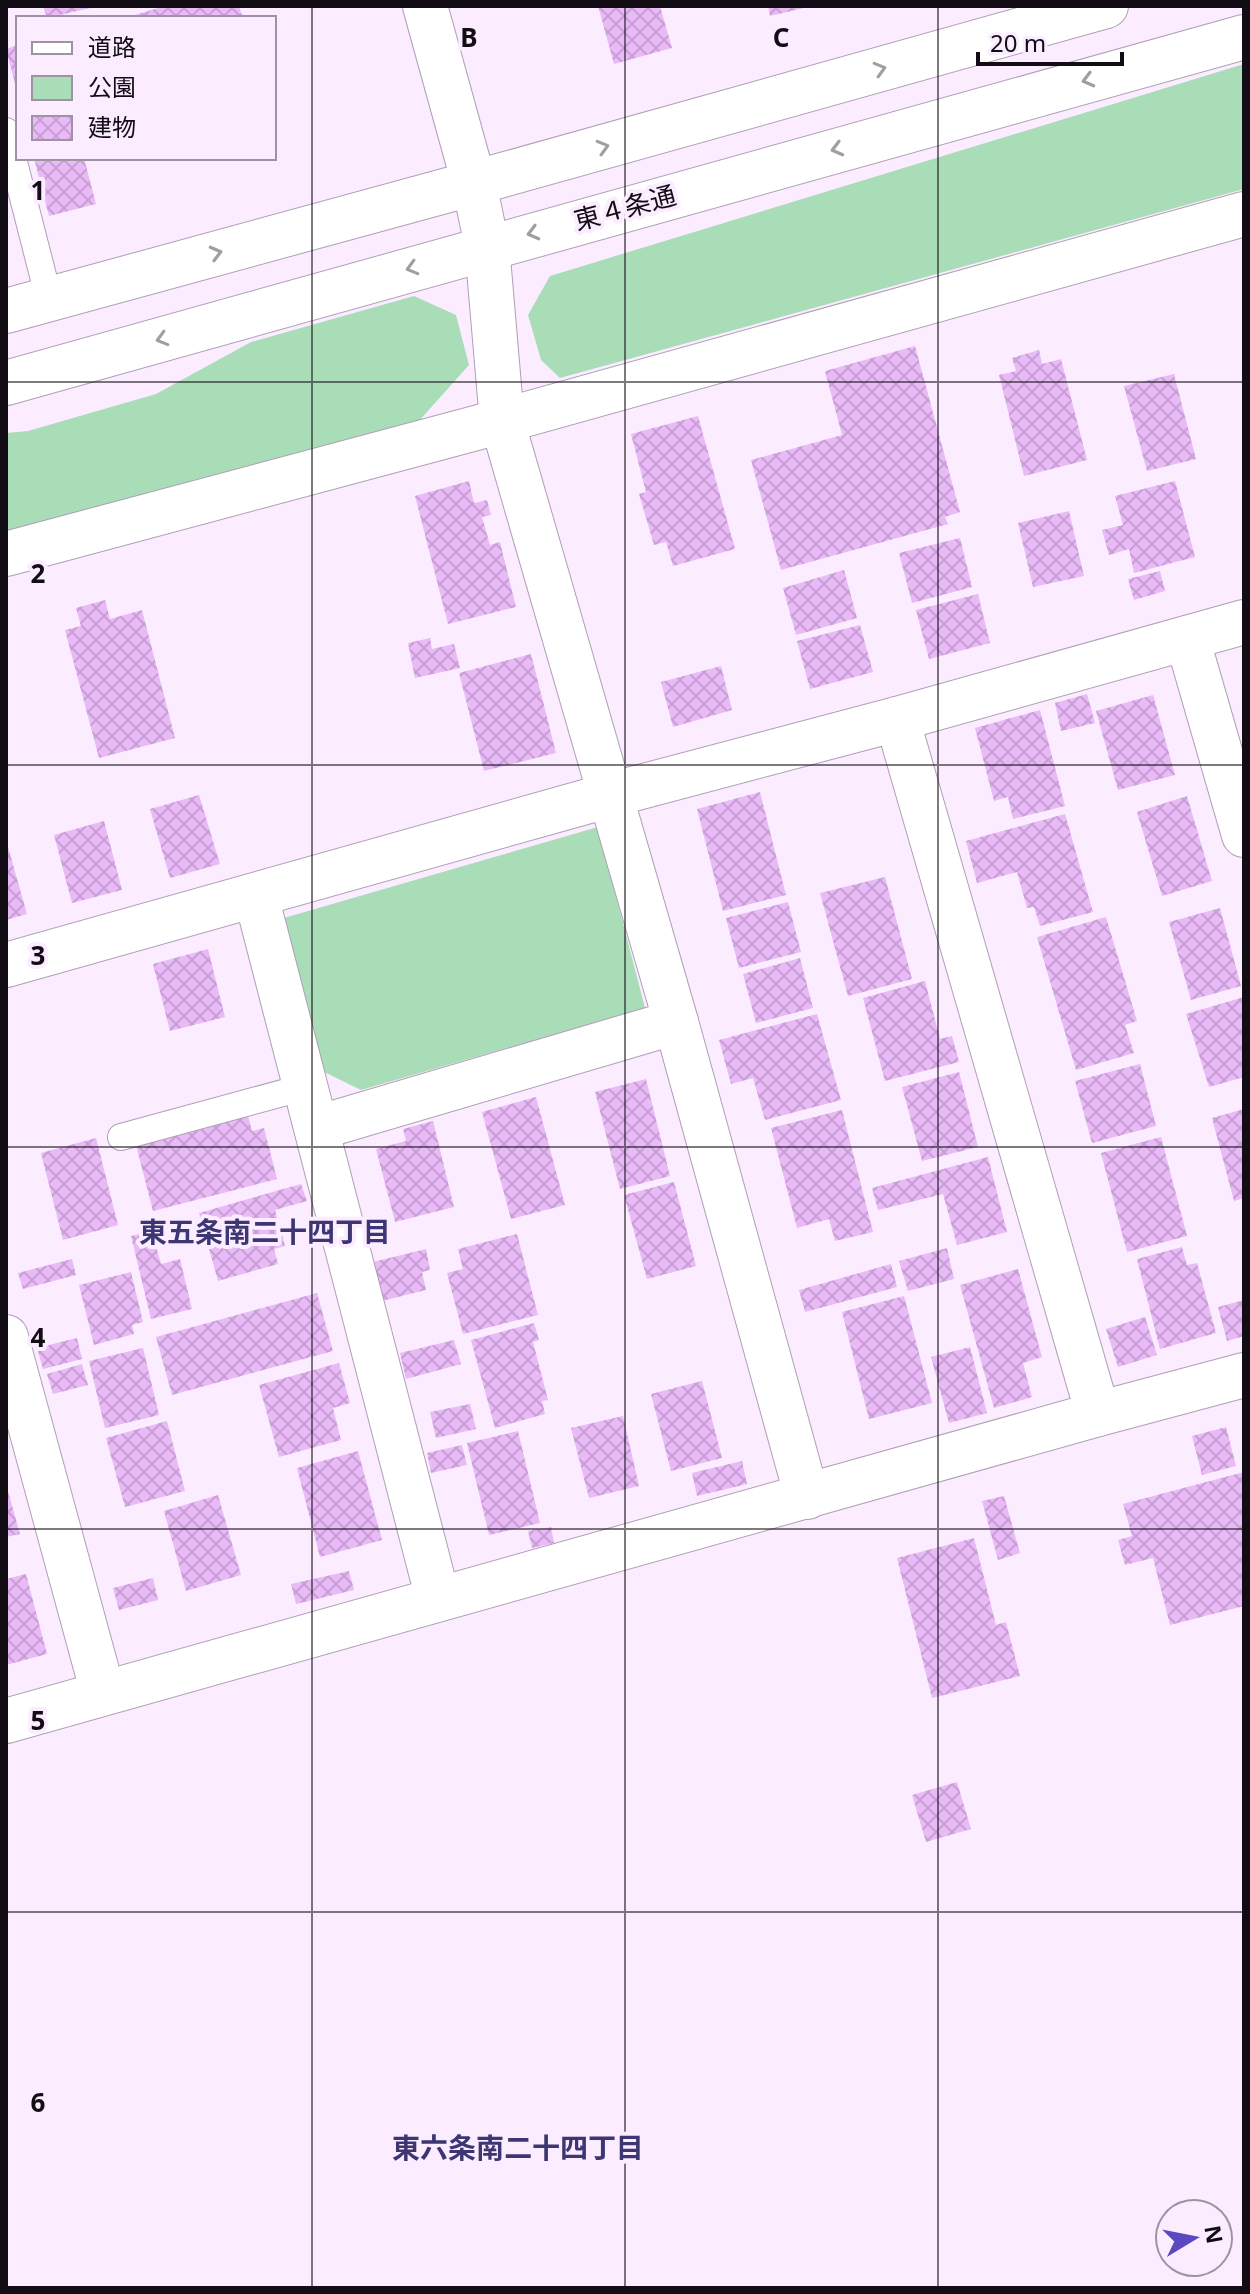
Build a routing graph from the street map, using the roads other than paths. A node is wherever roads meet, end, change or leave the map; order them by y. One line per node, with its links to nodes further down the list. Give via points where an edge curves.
1 (425, 6): 5 (street)
2 (1106, 6): 5 (street, one-way to 2)
3 (1244, 37): 7 (street, 東４条通, one-way to 7)
4 (6, 131): 8 (lane)
5 (474, 183): 7 (street); 8 (street, one-way to 5)
6 (1244, 214): 11 (street)
7 (487, 246): 10 (street, 東４条通, one-way to 10); 11 (street)
8 (49, 299): 9 (street)
9 (6, 311)
10 (6, 383)
11 (502, 421): 12 (street); 16 (street)
12 (6, 554)
13 (1244, 622): 14 (street)
14 (1187, 638): 15 (street); 17 (street)
15 (897, 719): 16 (street); 25 (street)
16 (610, 795): 18 (street); 20 (street)
17 (1244, 835)
18 (256, 896): 19 (street); 21 (street)
19 (6, 965)
20 (676, 1022): 21 (street); 26 (street)
21 (311, 1107): 22 (lane); 27 (street)
22 (121, 1137)
23 (6, 1337): 28 (street)
24 (1244, 1375): 25 (street)
25 (1098, 1414): 26 (street)
26 (807, 1497): 27 (street)
27 (438, 1599): 28 (street)
28 (103, 1693): 29 (street)
29 (6, 1721)

